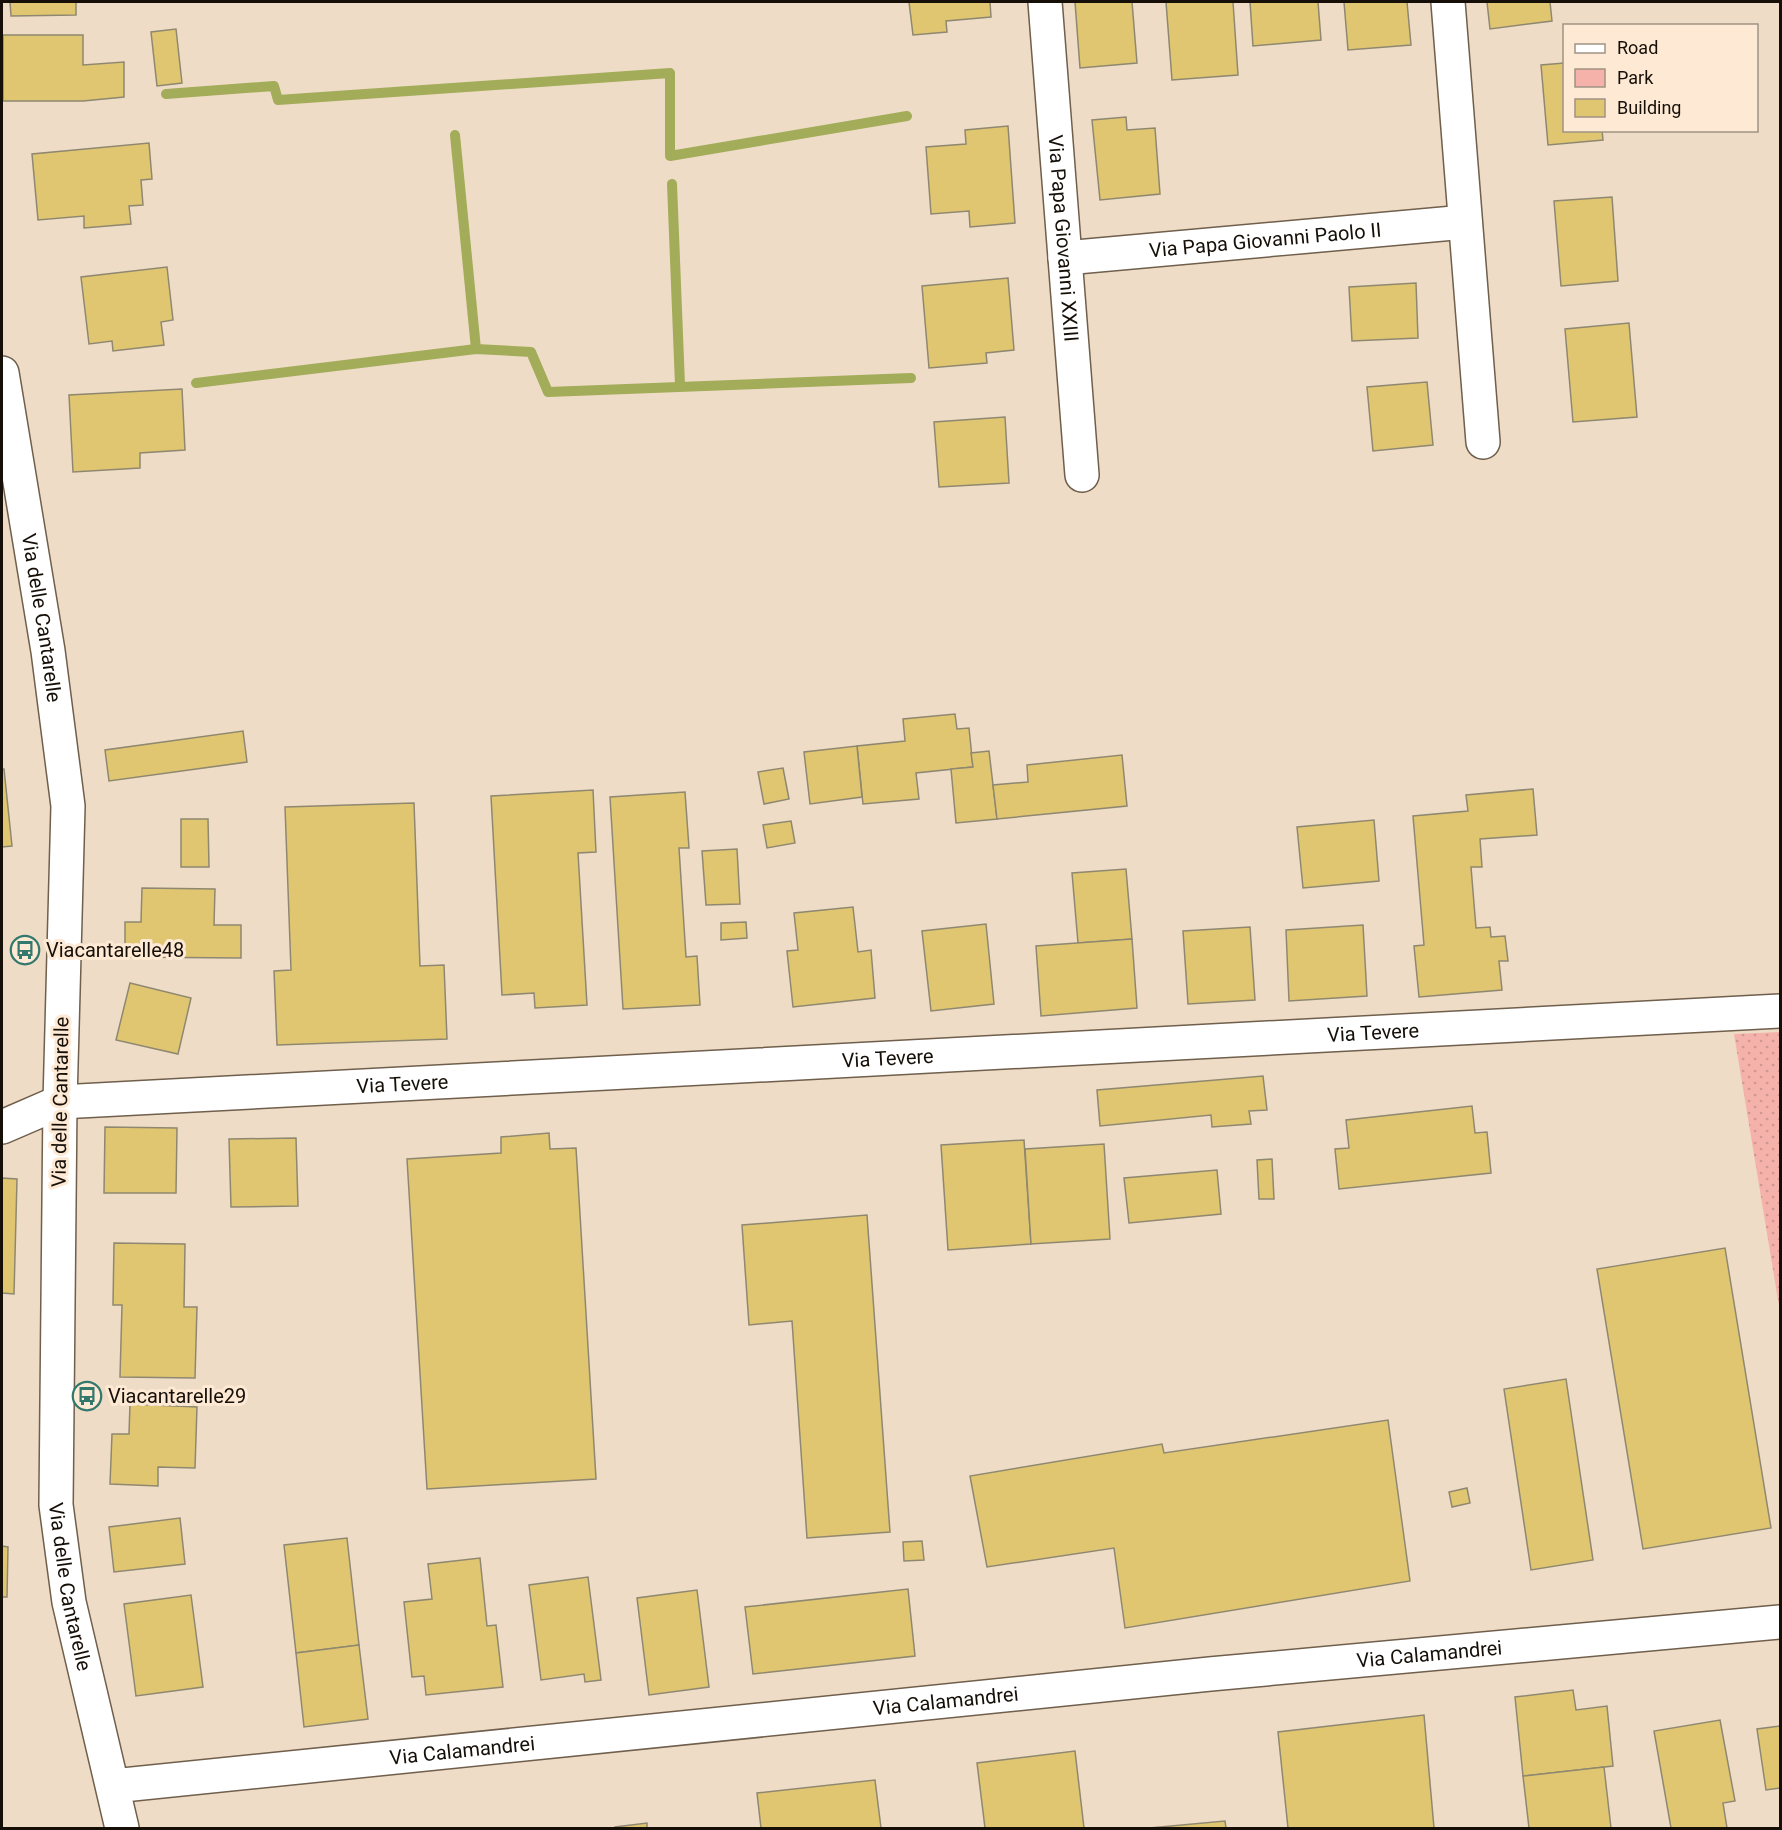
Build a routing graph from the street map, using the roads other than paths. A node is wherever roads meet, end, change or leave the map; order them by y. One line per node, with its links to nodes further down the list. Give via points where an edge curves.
1 (1046, 2): 4 (street, Via Papa Giovanni XXIII)
2 (1448, 2): 3 (street)
3 (1465, 222): 4 (street, Via Papa Giovanni Paolo II); 6 (street)
4 (1065, 258): 7 (street, Via Papa Giovanni XXIII)
5 (2, 373): 9 (street, Via delle Cantarelle, via 50,662 68,806)
6 (1483, 442)
7 (1082, 475)
8 (1780, 1011): 9 (street, Via Tevere)
9 (60, 1102): 10 (street, Via Tevere); 12 (street, Via delle Cantarelle, via 56,1505 69,1602)
10 (2, 1127)
11 (1780, 1622): 12 (street, Via Calamandrei, via 1210,1674)
12 (113, 1786): 13 (street, Via delle Cantarelle)
13 (122, 1828)

